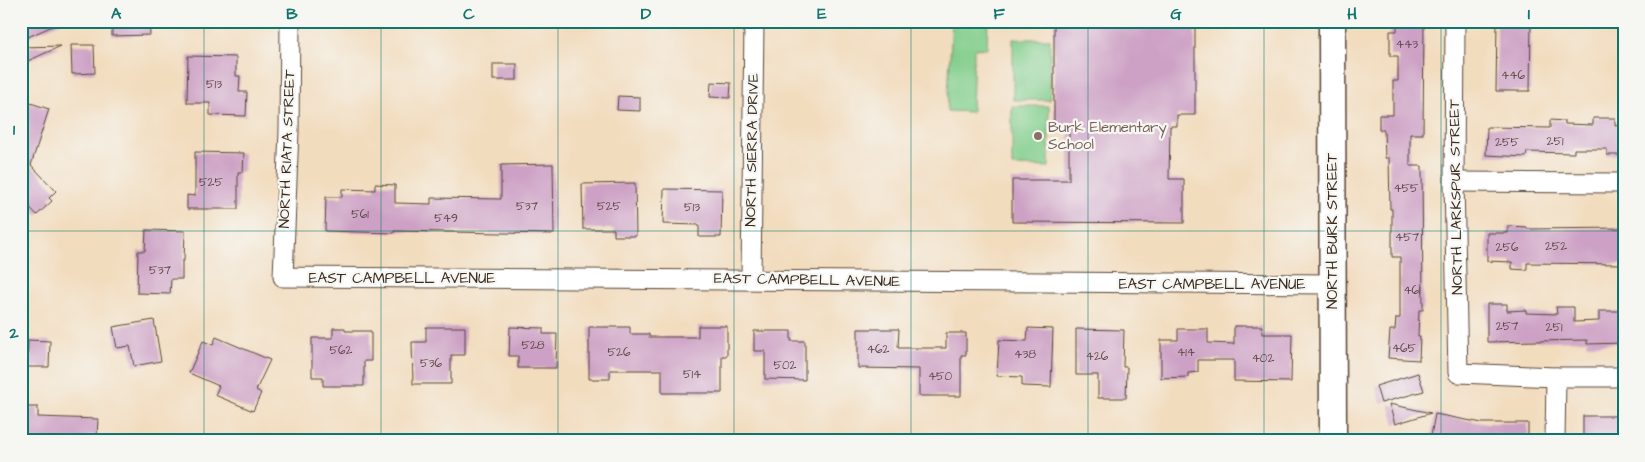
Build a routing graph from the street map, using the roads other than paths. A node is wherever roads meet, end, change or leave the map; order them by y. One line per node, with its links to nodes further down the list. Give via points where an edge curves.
1 (290, 21): 7 (street, NORTH RIATA STREET)
2 (754, 21): 8 (street, NORTH SIERRA DRIVE)
3 (1332, 21): 9 (street, NORTH BURK STREET)
4 (1455, 21): 5 (street, NORTH LARKSPUR STREET)
5 (1454, 182): 6 (street); 10 (street, NORTH LARKSPUR STREET, via 1458,374)
6 (1624, 183)
7 (282, 277): 8 (street, EAST CAMPBELL AVENUE)
8 (751, 279): 9 (street, EAST CAMPBELL AVENUE)
9 (1332, 284): 12 (street, NORTH BURK STREET)
10 (1556, 377): 11 (street); 13 (street)
11 (1624, 377)
12 (1333, 441)
13 (1555, 441)

